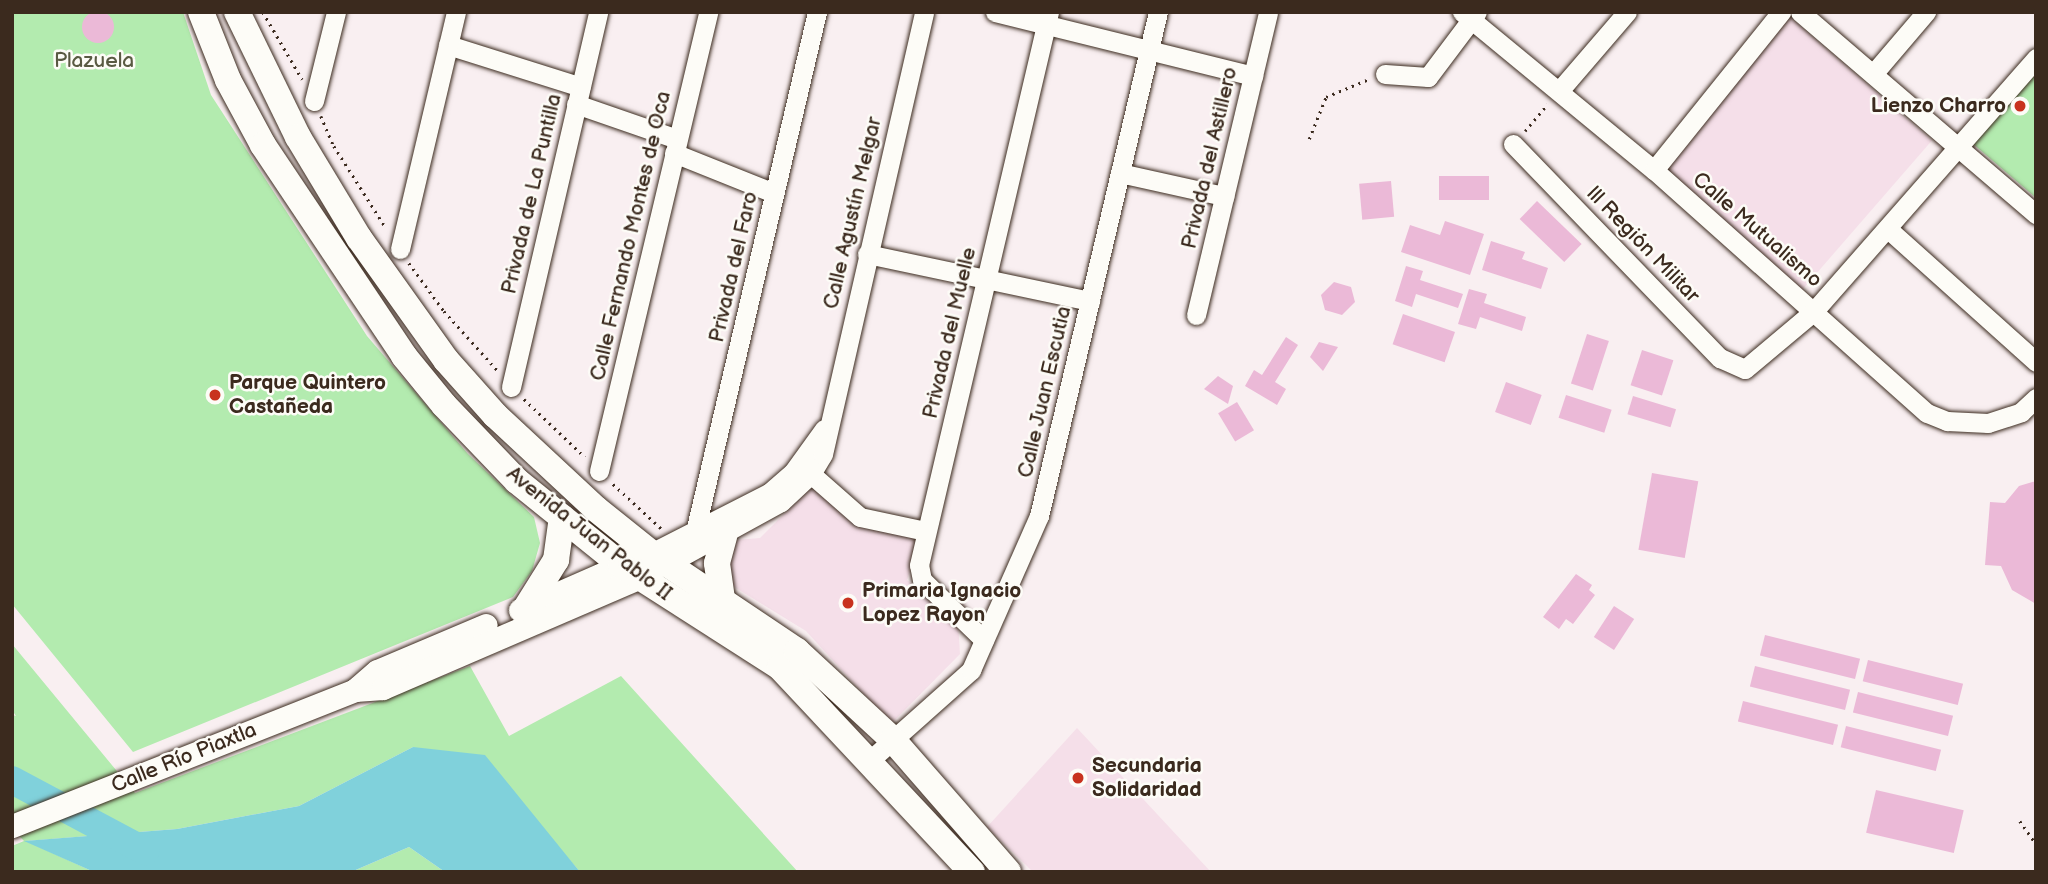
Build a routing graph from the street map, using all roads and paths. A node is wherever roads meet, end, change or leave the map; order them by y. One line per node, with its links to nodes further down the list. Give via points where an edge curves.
1 (201, 12): 41 (main road, Avenida Juan Pablo II, via 228,80 263,145)
2 (236, 12): 38 (main road, Avenida Juan Pablo II, via 298,137)
3 (263, 12): 27 (path)
4 (336, 12): 27 (street)
5 (456, 12): 19 (street)
6 (598, 12): 26 (street, Privada de La Puntilla)
7 (708, 12): 30 (street, Calle Fernando Montes de Oca)
8 (817, 12): 34 (street, Privada del Faro)
9 (924, 12): 40 (street, Calle Agustín Melgar)
10 (995, 12): 18 (street)
11 (1158, 12): 20 (street, Calle Juan Escutia)
12 (1268, 12): 24 (street, Privada del Astillero)
13 (1627, 12): 25 (street)
14 (1781, 12): 32 (street)
15 (1800, 12): 23 (street)
16 (1926, 12): 23 (street)
17 (1470, 14): 22 (street, via 1428,77); 25 (street, Calle Mutualismo)
18 (1047, 19): 20 (street); 42 (street, Privada del Muelle)
19 (448, 45): 26 (street); 39 (street)
20 (1149, 51): 24 (street); 33 (street, Calle Juan Escutia)
21 (2036, 58): 31 (street)
22 (1385, 74): 28 (path, via 1339,88 1326,97)
23 (1873, 74): 31 (street)
24 (1253, 76): 35 (street, Privada del Astillero)
25 (1559, 91): 29 (path); 32 (street, Calle Mutualismo)
26 (579, 96): 30 (street); 47 (street, Privada de La Puntilla)
27 (314, 101): 39 (path, via 334,146)
28 (1309, 139)
29 (1513, 144): 44 (street, lll Región Militar, via 1720,358 1745,369)
30 (676, 146): 34 (street); 50 (street, Calle Fernando Montes de Oca)
31 (1956, 146): 36 (street); 37 (street)
32 (1654, 170): 44 (street, Calle Mutualismo)
33 (1120, 173): 35 (street); 43 (street, Calle Juan Escutia)
34 (774, 194): 54 (street, Privada del Faro)
35 (1224, 196): 45 (street, Privada del Astillero)
36 (2036, 215)
37 (1888, 229): 44 (street); 46 (street)
38 (359, 238): 41 (main road); 56 (main road, Avenida Juan Pablo II, via 446,360 495,415 550,468)
39 (400, 249): 47 (path, via 444,311)
40 (867, 254): 42 (street); 49 (street, Calle Agustín Melgar)
41 (338, 260): 52 (main road, Avenida Juan Pablo II, via 444,405 517,481)
42 (985, 282): 43 (street); 53 (street, Privada del Muelle)
43 (1090, 301): 60 (street, Calle Juan Escutia, via 1039,516)
44 (1814, 311): 48 (street, Calle Mutualismo, via 1927,413 1948,421 1988,423 2021,412)
45 (1196, 315)
46 (2036, 362)
47 (511, 387): 50 (path)
48 (2036, 398)
49 (826, 425): 51 (street, Calle Agustín Melgar, via 823,454); 54 (street, Calle Agustín Melgar, via 793,472 769,493)
50 (599, 471): 56 (path)
51 (811, 474): 53 (street, via 860,517); 55 (street, Calle Agustín Melgar, via 781,502)
52 (562, 517): 57 (main road, Avenida Juan Pablo II); 59 (main road, via 556,560)
53 (926, 531): 60 (street, Privada del Muelle, via 922,580)
54 (695, 532): 56 (street, Calle Agustín Melgar)
55 (724, 536): 56 (street, Calle Agustín Melgar); 58 (main road, via 717,563)
56 (665, 553): 57 (street, Calle Río Piaxtla); 58 (main road, Avenida Juan Pablo II)
57 (630, 571): 59 (street, Calle Río Piaxtla); 61 (street, Calle Río Piaxtla, via 383,688); 63 (main road, Avenida Juan Pablo II, via 780,667)
58 (722, 599): 62 (main road, Avenida Juan Pablo II, via 797,650)
59 (526, 608): 61 (street, Calle Río Piaxtla, via 376,671)
60 (984, 640): 62 (street, Calle Juan Escutia, via 971,670)
61 (355, 690): 65 (street, Calle Río Piaxtla)
62 (893, 740): 63 (street); 68 (main road, Avenida Juan Pablo II)
63 (869, 761): 67 (main road, Avenida Juan Pablo II)
64 (2020, 821): 66 (path)
65 (12, 826)
66 (2036, 844)
67 (972, 872)
68 (1008, 872)

